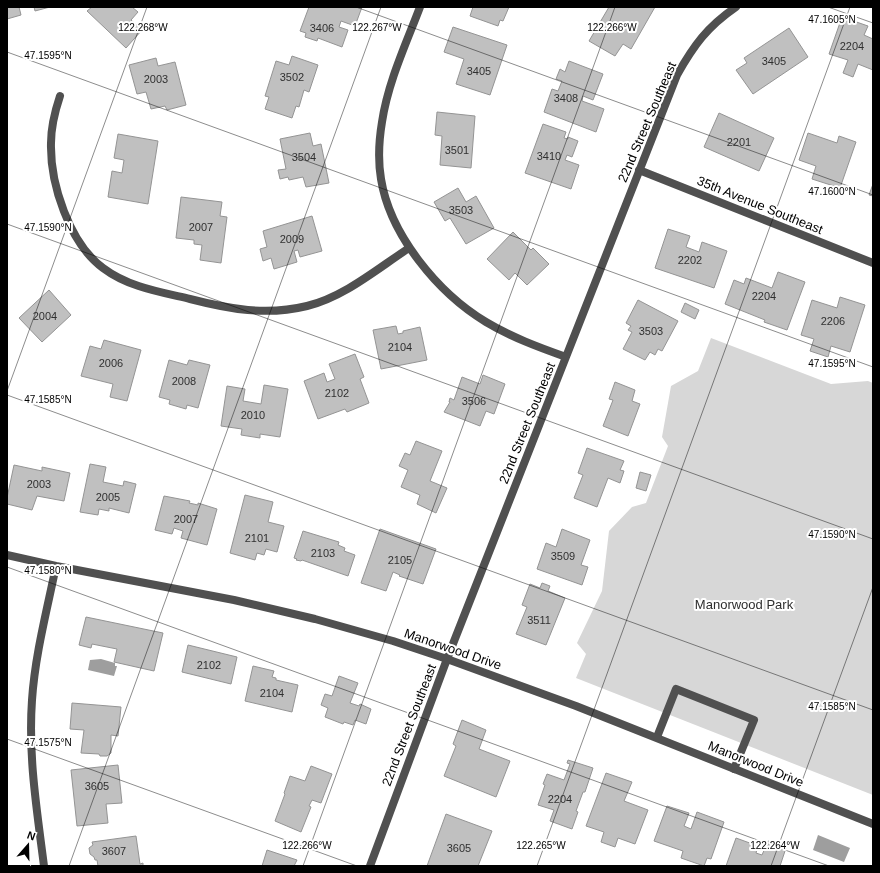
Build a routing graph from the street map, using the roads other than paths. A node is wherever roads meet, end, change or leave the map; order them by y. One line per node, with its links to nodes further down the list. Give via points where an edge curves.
1 (420, 7): 5 (street, via 391,84 384,109 380,141 381,179 386,199)
2 (736, 7): 4 (street, 22nd Street Southeast, via 721,17 692,50 677,75)
3 (60, 96): 5 (street, via 53,117 52,165 58,194 68,221 90,256 102,268 133,285 243,311 284,310 307,306 337,294)
4 (639, 170): 6 (street, 35th Avenue Southeast); 7 (street, 22nd Street Southeast)
5 (409, 248): 7 (street, via 425,269 463,306 520,340)
6 (873, 263)
7 (566, 357): 10 (street, 22nd Street Southeast)
8 (7, 555): 9 (street, Manorwood Drive)
9 (56, 566): 10 (street, Manorwood Drive, via 234,600 315,619); 14 (street, via 36,666 30,725)
10 (447, 658): 11 (street, Manorwood Drive); 15 (street, 22nd Street Southeast)
11 (657, 737): 12 (street, Manorwood Drive); 12 (street, via 676,689 754,720)
12 (734, 769): 13 (street, Manorwood Drive)
13 (873, 824)
14 (44, 866)
15 (370, 866)

